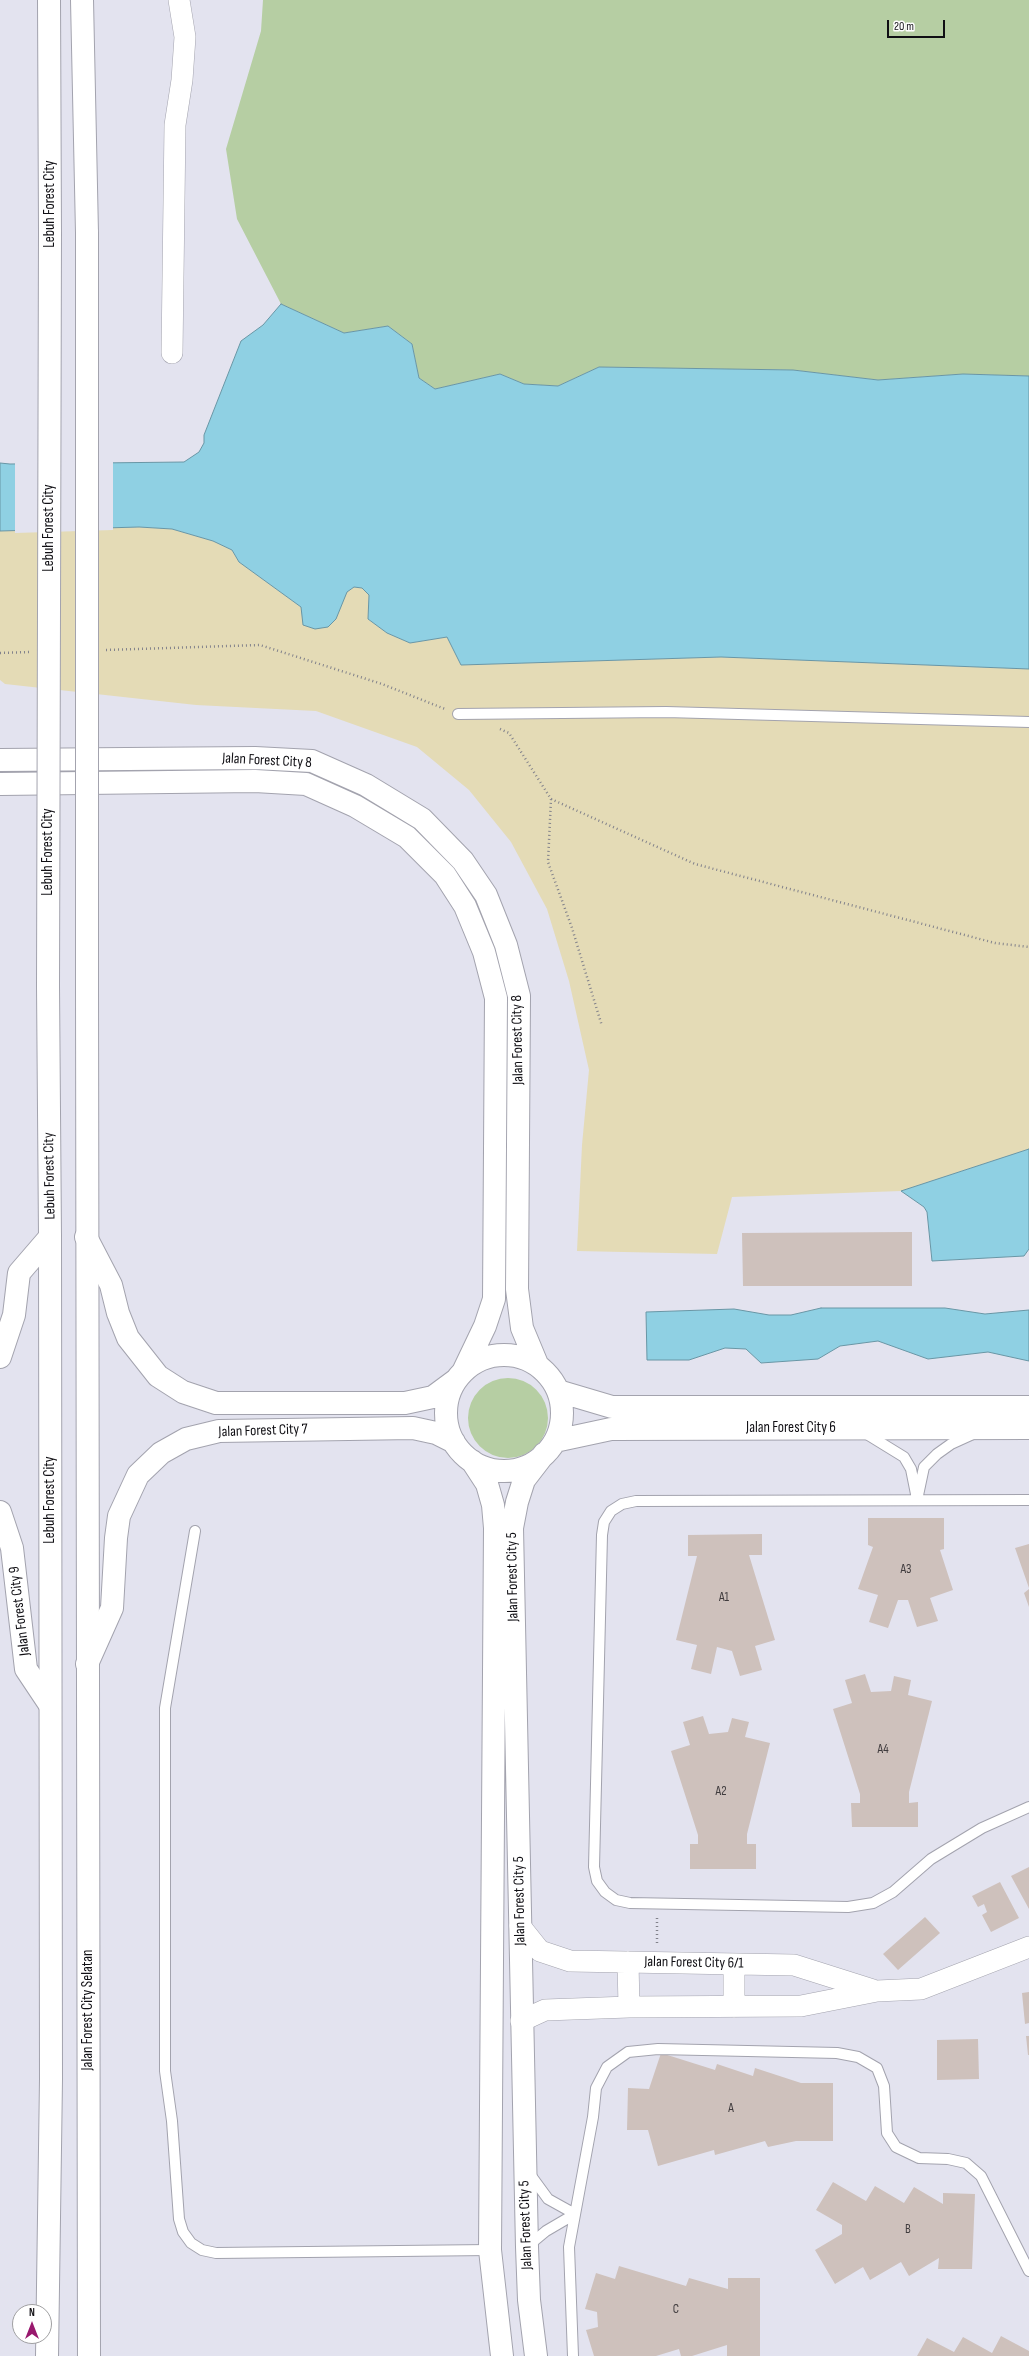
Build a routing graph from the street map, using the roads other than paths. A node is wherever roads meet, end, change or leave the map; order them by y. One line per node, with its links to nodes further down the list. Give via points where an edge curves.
1 (49, 0): 9 (street, Lebuh Forest City, bridge)
2 (82, 0): 10 (street, bridge, via 87,233)
3 (179, 0): 4 (street, via 185,37 175,126)
4 (172, 353)
5 (458, 714): 6 (lane, via 666,712)
6 (1029, 722)
7 (0, 760): 12 (street, Jalan Forest City 8, via 255,758 312,761 366,785 422,819 463,861 486,895 506,945 519,996 517,1289 522,1328)
8 (0, 784): 13 (street, Jalan Forest City 8, via 255,781 306,784 355,806 407,837 445,876 465,906 484,952 496,998 494,1299 485,1326)
9 (50, 1237): 11 (street, via 19,1273 14,1315); 27 (street, Lebuh Forest City)
10 (86, 1237): 13 (street, Jalan Forest City 7, via 111,1284 118,1313 128,1338 158,1376 183,1392 216,1403 405,1403 433,1397); 26 (street)
11 (0, 1358)
12 (537, 1364): 13 (street, via 512,1355 499,1355 487,1357); 14 (street, via 546,1372)
13 (460, 1375): 19 (street, via 450,1392 446,1411 448,1430)
14 (558, 1392): 15 (street, Jalan Forest City 6, via 612,1407); 20 (street, via 562,1408 561,1425)
15 (1029, 1407)
16 (856, 1428): 17 (street, Jalan Forest City 6); 20 (street, Jalan Forest City 6, via 611,1429); 22 (lane, via 904,1457 911,1469)
17 (988, 1428): 18 (street, Jalan Forest City 6); 22 (lane, via 951,1444 924,1467)
18 (1029, 1428)
19 (454, 1442): 21 (street); 26 (street, Jalan Forest City 7, via 413,1428 219,1431 186,1439 161,1453 138,1475 119,1516 112,1608)
20 (550, 1448): 21 (street, via 522,1468 509,1470 483,1467); 29 (street, Jalan Forest City 5, via 524,1480 516,1502 512,1528)
21 (472, 1461): 40 (street, Jalan Forest City 5, via 487,1484 493,1505 495,1528)
22 (917, 1500): 23 (lane); 28 (lane, via 636,1501 622,1504 612,1511 604,1522 602,1535 594,1867 597,1881 605,1892 616,1900 630,1903 848,1907 873,1903 893,1892 931,1859 982,1828)
23 (1029, 1500)
24 (0, 1512): 27 (street, Jalan Forest City 9, via 12,1548 26,1669)
25 (195, 1531): 40 (lane, via 165,1708 165,2071 182,2232 191,2243 202,2250 216,2253)
26 (86, 1664): 43 (street, Jalan Forest City Selatan)
27 (50, 1705): 42 (street, via 51,2110)
28 (1029, 1807)
29 (520, 1926): 31 (street, Jalan Forest City 6/1, via 540,1951 570,1961); 36 (street, Jalan Forest City 5)
30 (1029, 1947): 33 (street, Jalan Forest City 6/1, via 921,1989)
31 (628, 1962): 32 (street, Jalan Forest City 6/1); 34 (street)
32 (734, 1964): 33 (street, Jalan Forest City 6/1, via 794,1965); 35 (street)
33 (878, 1991): 35 (street, Jalan Forest City 6/1, via 801,2006)
34 (629, 2007): 35 (street, Jalan Forest City 6/1); 36 (street, Jalan Forest City 6/1, via 545,2010)
35 (734, 2007)
36 (521, 2021): 37 (street, Jalan Forest City 5)
37 (525, 2167): 38 (lane, via 548,2199); 39 (street, Jalan Forest City 5)
38 (575, 2214): 39 (lane, via 546,2231); 41 (lane, via 596,2088 607,2067 628,2052 658,2049 838,2053 858,2057 876,2068 884,2086 887,2133 896,2147 919,2158 948,2159 966,2163 981,2176); 46 (lane, via 568,2247)
39 (527, 2247): 45 (street, Jalan Forest City 5, via 528,2300)
40 (490, 2250): 44 (street, Jalan Forest City 5)
41 (1029, 2271)
42 (47, 2356)
43 (89, 2356)
44 (502, 2356)
45 (536, 2356)
46 (573, 2356)

